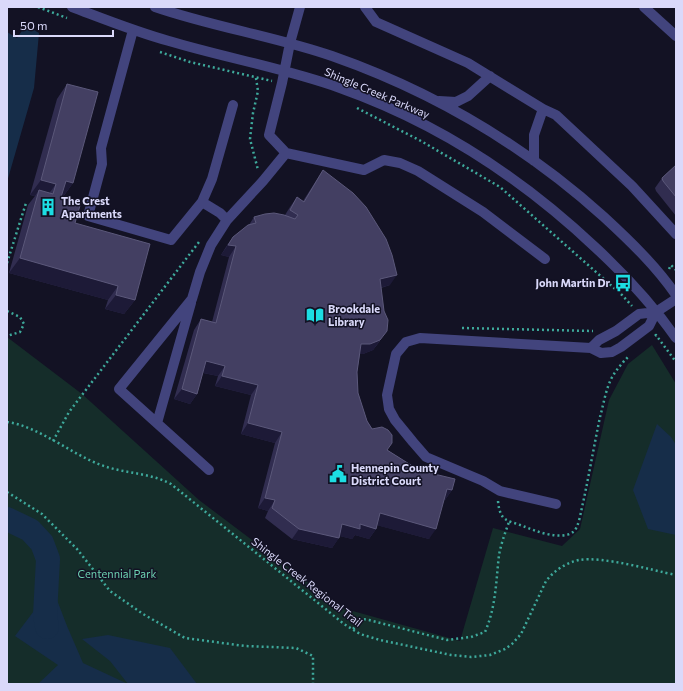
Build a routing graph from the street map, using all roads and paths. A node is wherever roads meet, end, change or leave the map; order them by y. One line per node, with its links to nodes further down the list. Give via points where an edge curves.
1 (38, 7): 7 (path)
2 (72, 7): 8 (street, Shingle Creek Parkway)
3 (156, 7): 10 (street, Shingle Creek Parkway)
4 (300, 7): 10 (street)
5 (365, 7): 13 (street, via 376,22 468,63)
6 (644, 7): 9 (street)
7 (73, 20)
8 (133, 30): 12 (street, Shingle Creek Parkway); 23 (street, via 101,148 102,164 88,216 171,240)
9 (676, 36)
10 (290, 43): 12 (street); 16 (street, Shingle Creek Parkway, via 358,66)
11 (160, 52): 14 (path)
12 (284, 71): 15 (street); 35 (street, Shingle Creek Parkway, via 340,88 395,110 473,152 524,186 571,224 614,264)
13 (490, 76): 16 (street, via 468,96 456,102); 19 (street)
14 (256, 78): 15 (path); 22 (path, via 258,91 250,140 258,170)
15 (282, 83): 20 (street, via 269,135)
16 (436, 101): 21 (street, Shingle Creek Parkway)
17 (233, 105): 23 (street, via 212,179)
18 (355, 107): 34 (path, via 421,141 500,187 622,295 633,308)
19 (543, 109): 21 (street, via 534,135); 26 (street, via 556,115 632,186)
20 (286, 153): 25 (street); 28 (street, via 364,170 384,160 400,163 418,171 483,212)
21 (534, 161): 30 (street, Shingle Creek Parkway, via 578,194 625,236 664,278)
22 (255, 174)
23 (202, 202): 25 (street)
24 (26, 204): 29 (path)
25 (227, 220): 31 (street, via 211,245)
26 (676, 234)
27 (201, 239): 46 (path, via 69,412)
28 (546, 259)
29 (7, 263)
30 (676, 295)
31 (192, 299): 45 (street); 45 (street, via 120,389)
32 (676, 299): 35 (street)
33 (7, 311): 38 (path, via 20,317 24,324 20,332)
34 (629, 311)
35 (656, 312): 39 (street, Shingle Creek Parkway); 41 (street, via 639,314); 41 (street, via 649,326 612,352 601,354)
36 (455, 328): 37 (path)
37 (595, 331)
38 (7, 336)
39 (676, 338)
40 (651, 339): 43 (path, via 656,335)
41 (591, 348): 48 (street, via 420,338 406,342 396,354 387,395 389,409 395,420 426,457)
42 (631, 355): 51 (path, via 614,373 608,388 576,528 568,534 552,535)
43 (676, 362)
44 (7, 422): 46 (path, Shingle Creek Regional Trail, via 24,426)
45 (157, 422): 47 (street)
46 (53, 441): 53 (path, Shingle Creek Regional Trail, via 100,465 155,477 172,484)
47 (209, 470)
48 (500, 491): 50 (street); 51 (path, via 500,513)
49 (7, 492): 54 (path, via 42,514 77,549 110,591 143,614 185,638 245,646 296,648 313,656)
50 (556, 504)
51 (509, 522): 53 (path, via 500,554 491,618 485,632 472,637 447,640 363,619)
52 (676, 575): 53 (path, Shingle Creek Regional Trail, via 595,560 578,560 561,567 546,581 525,628 517,639 505,649 490,655 471,657 451,654 380,640)
53 (352, 629)
54 (313, 684)

